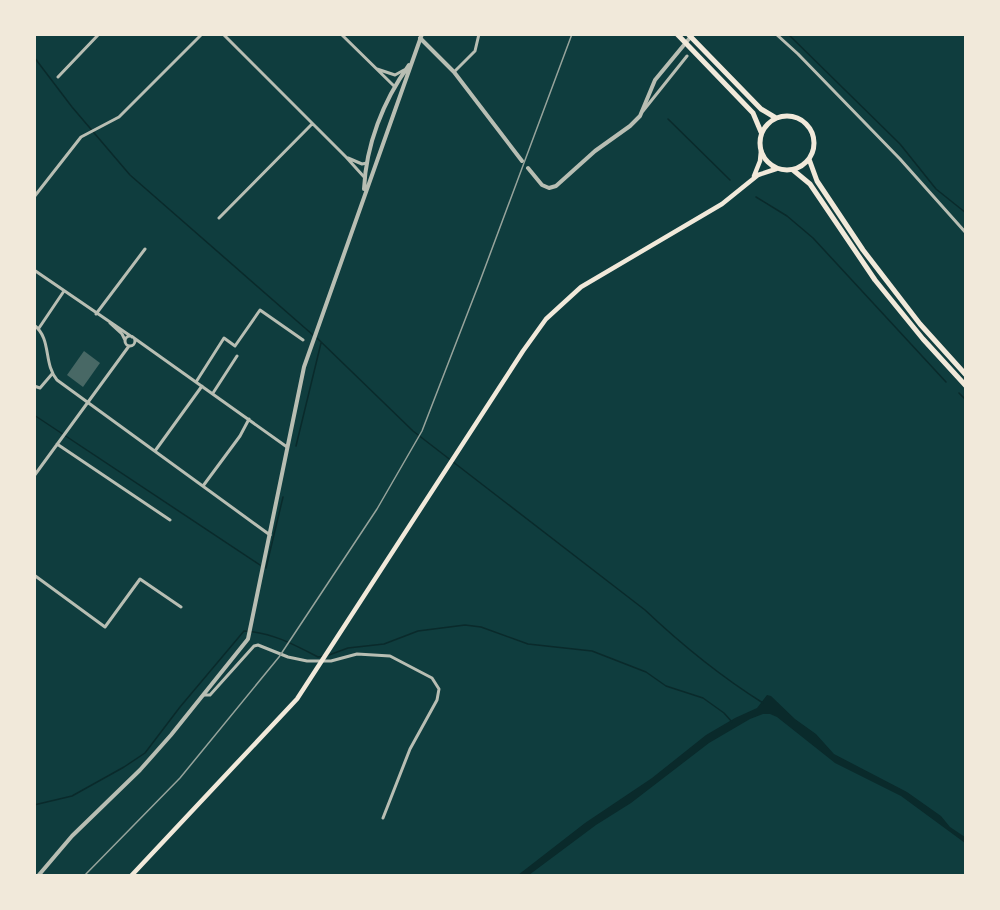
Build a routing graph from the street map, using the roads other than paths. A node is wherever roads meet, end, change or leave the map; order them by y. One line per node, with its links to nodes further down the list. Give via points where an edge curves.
1 (99, 34): 14 (street)
2 (202, 34): 33 (street, via 119,117 74,144)
3 (341, 34): 12 (street)
4 (478, 34): 13 (street, via 474,51)
5 (677, 34): 20 (main road, via 753,113)
6 (690, 34): 17 (street, via 655,80); 18 (main road, via 761,109)
7 (776, 34): 35 (street, via 900,159)
8 (223, 35): 19 (street)
9 (421, 36): 11 (street); 13 (street)
10 (687, 56): 17 (street)
11 (410, 65): 12 (street, via 395,75); 15 (street); 16 (street)
12 (377, 68): 15 (street)
13 (454, 72): 25 (street)
14 (58, 77)
15 (394, 86): 16 (street); 26 (street)
16 (399, 96): 24 (street)
17 (640, 116): 27 (street, via 556,186 543,185)
18 (776, 118): 20 (main road); 23 (main road, via 792,116 808,126 814,140)
19 (312, 124): 22 (street); 34 (street)
20 (762, 133): 21 (main road)
21 (761, 151): 28 (main road); 31 (main road)
22 (346, 157): 26 (street); 30 (street)
23 (809, 159): 29 (main road); 49 (main road, via 817,180 863,250 920,324)
24 (376, 161): 26 (street); 32 (street)
25 (522, 161)
26 (367, 163): 30 (street)
27 (528, 168)
28 (776, 169): 29 (main road); 31 (main road)
29 (793, 170): 53 (main road, via 810,184 892,301)
30 (365, 178): 32 (street)
31 (752, 179): 69 (main road, via 722,204 568,298 536,333 320,666 286,712)
32 (364, 194): 58 (street, via 304,367)
33 (34, 197)
34 (219, 218)
35 (966, 233)
36 (145, 249): 39 (street)
37 (34, 270): 38 (street)
38 (64, 291): 39 (street); 42 (street)
39 (96, 314): 40 (street)
40 (109, 321): 43 (street); 45 (street)
41 (34, 325): 42 (street)
42 (39, 328): 48 (street)
43 (133, 337): 45 (street); 46 (street, via 134,344); 50 (street)
44 (303, 340): 50 (street, via 260,310 235,345 224,338)
45 (125, 341): 46 (street)
46 (129, 346): 55 (street)
47 (237, 356): 54 (street)
48 (52, 374): 51 (street, via 40,388); 55 (street)
49 (966, 375)
50 (196, 382): 52 (street)
51 (34, 386)
52 (202, 386): 54 (street); 59 (street)
53 (966, 386)
54 (213, 393): 56 (street)
55 (88, 402): 57 (street); 59 (street)
56 (249, 419): 58 (street); 61 (street)
57 (58, 443): 60 (street); 62 (street)
58 (289, 447): 63 (street)
59 (155, 451): 61 (street)
60 (34, 476)
61 (203, 486): 63 (street)
62 (170, 520)
63 (270, 535): 66 (street, via 249,636)
64 (34, 575): 65 (street, via 105,627 140,579)
65 (181, 607)
66 (202, 695): 67 (street, via 210,695 258,645 307,662 357,654 390,656 432,678 440,688 437,700 410,749); 68 (street, via 140,770 72,836)
67 (383, 818)
68 (38, 876)
69 (131, 876)

